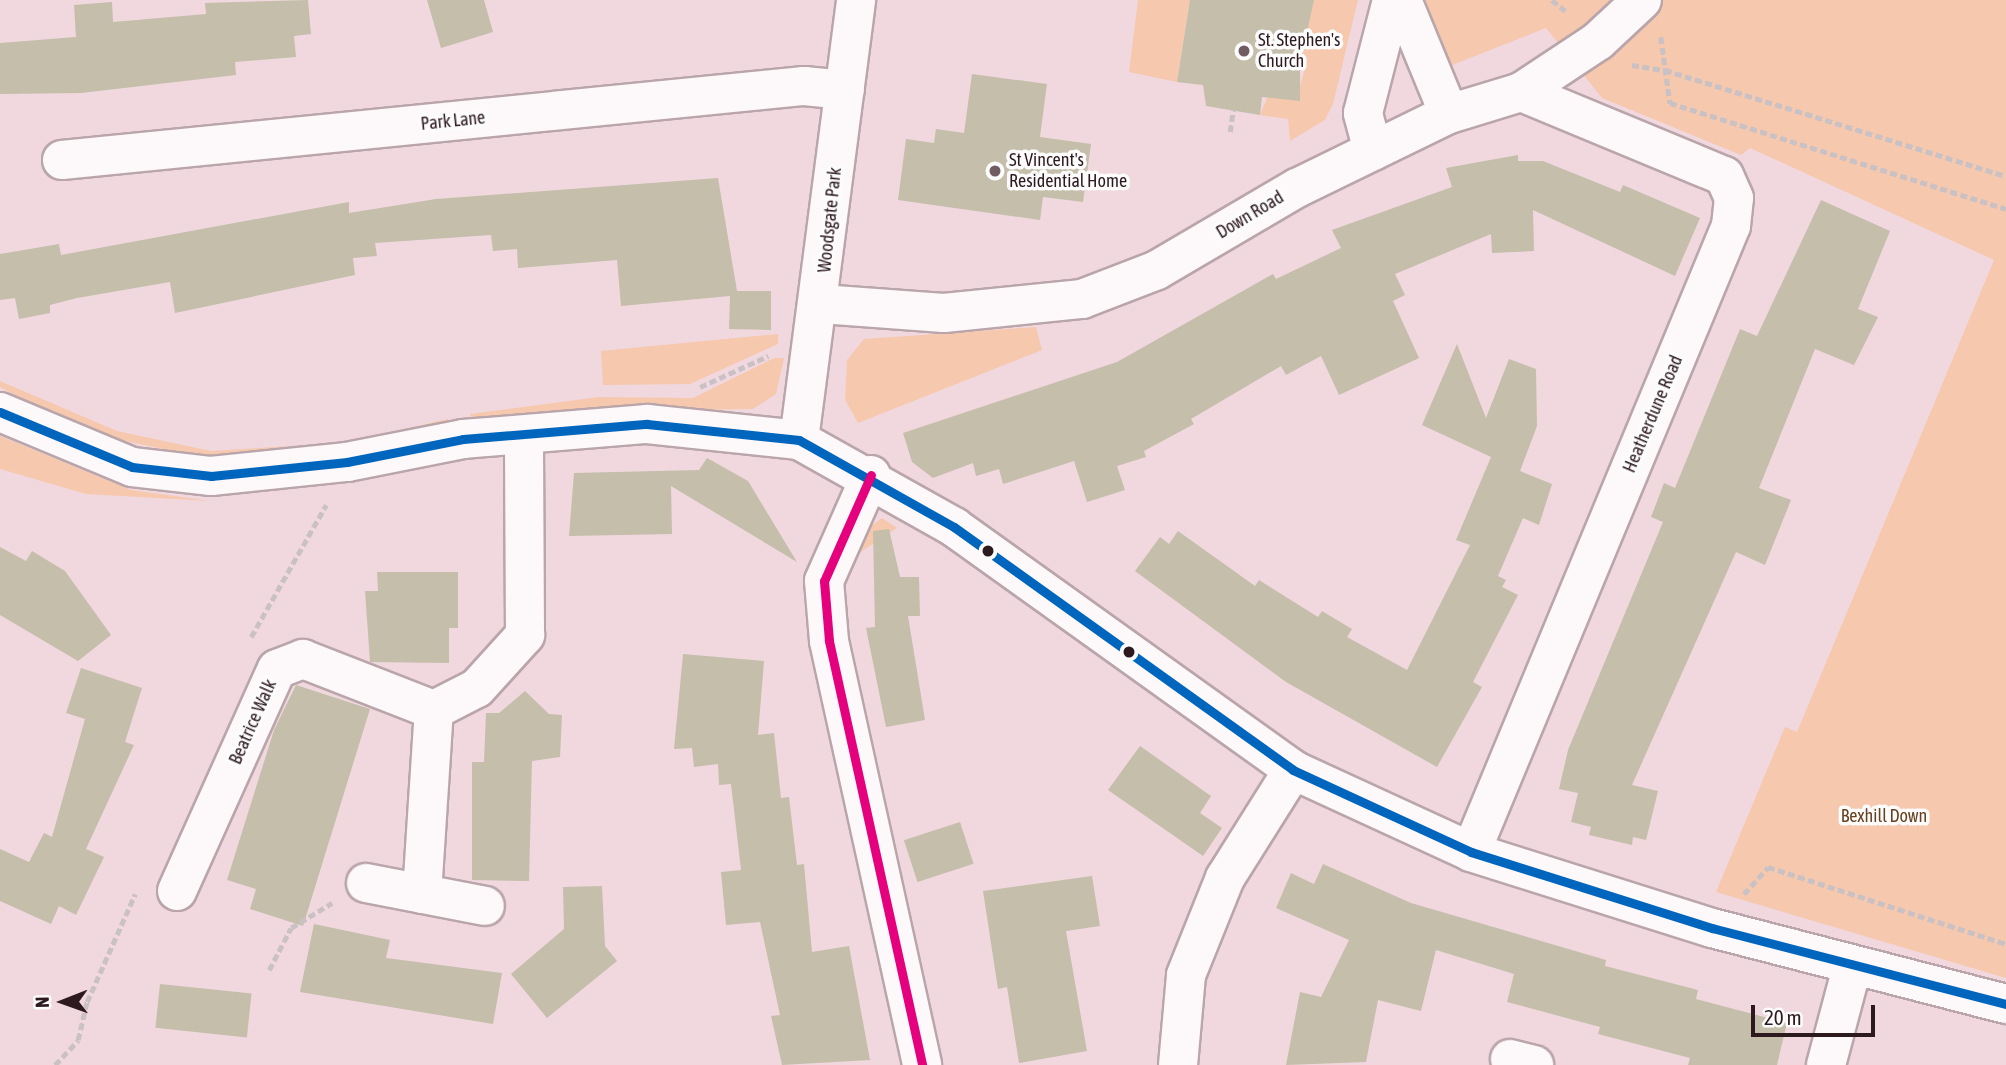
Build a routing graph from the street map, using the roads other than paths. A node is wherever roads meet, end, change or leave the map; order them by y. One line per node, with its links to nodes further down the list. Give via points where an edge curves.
1 (856, 0): 5 (street, Woodsgate Park)
2 (1392, 0): 8 (street, via 1363,113)
3 (1402, 0): 7 (street)
4 (1650, 12): 6 (street, Down Road)
5 (845, 90): 9 (street, Park Lane, via 804,86); 10 (street, Woodsgate Park)
6 (1521, 92): 7 (street, Down Road); 17 (street, Heatherdune Road, via 1724,176 1734,198 1731,226)
7 (1449, 114): 8 (street, Down Road)
8 (1373, 151): 10 (street, Down Road, via 1157,270 1082,299 944,313)
9 (62, 160)
10 (821, 304): 13 (street, Woodsgate Park)
11 (0, 412): 12 (street, via 132,467 211,476)
12 (524, 435): 13 (street, via 647,424); 15 (street, via 525,635 477,688)
13 (799, 440): 14 (street)
14 (871, 475): 16 (street, via 1044,588); 24 (street, via 824,581 829,640)
15 (434, 710): 19 (street, Beatrice Walk, via 303,659 277,669); 20 (street)
16 (1293, 770): 17 (street); 25 (street, via 1225,878 1186,975)
17 (1471, 852): 22 (street)
18 (366, 883): 20 (street)
19 (177, 891)
20 (422, 894): 21 (street)
21 (485, 906)
22 (1852, 967): 23 (street); 26 (street)
23 (2006, 1004)
24 (922, 1065)
25 (1178, 1065)
26 (1826, 1065)

